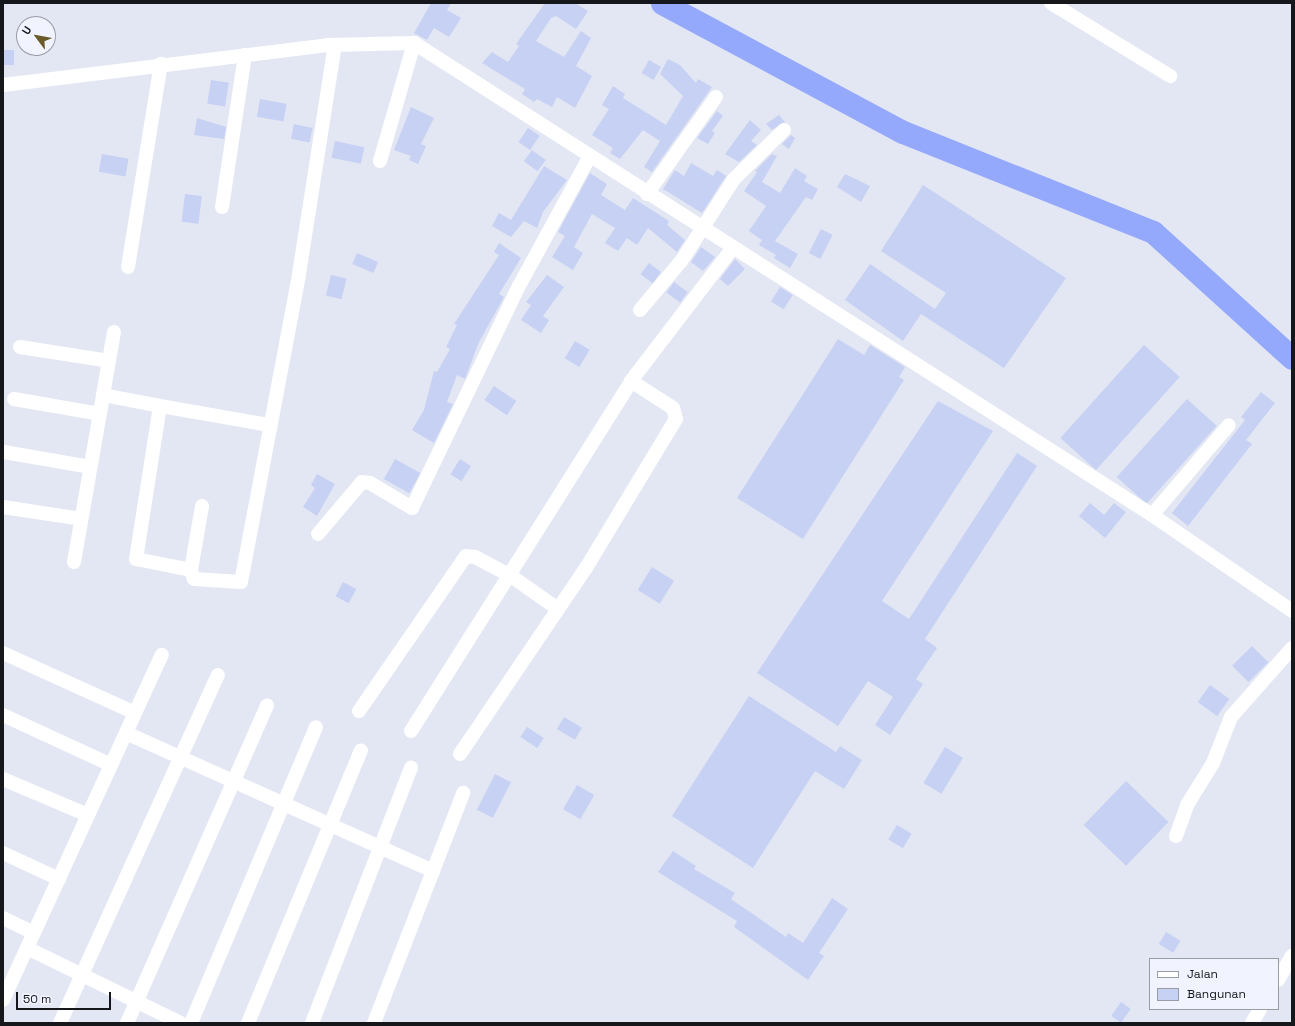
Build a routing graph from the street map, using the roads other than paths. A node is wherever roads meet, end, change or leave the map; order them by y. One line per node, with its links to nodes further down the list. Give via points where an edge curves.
1 (1051, 3): 6 (street)
2 (414, 43): 3 (street); 10 (street); 11 (street)
3 (335, 45): 4 (street); 26 (street, via 299,274)
4 (245, 54): 5 (street); 13 (street)
5 (161, 64): 7 (street); 16 (street)
6 (1170, 76)
7 (3, 85)
8 (716, 97): 12 (street)
9 (784, 130): 14 (street, via 750,160)
10 (590, 156): 12 (street); 34 (street, via 519,286 412,508 370,483 362,482)
11 (380, 161)
12 (647, 194): 14 (street)
13 (222, 208)
14 (702, 230): 15 (street); 17 (street)
15 (732, 249): 21 (street); 32 (street)
16 (128, 268)
17 (640, 310)
18 (114, 332): 20 (street)
19 (20, 347): 20 (street)
20 (109, 361): 22 (street)
21 (631, 381): 37 (street); 38 (street, via 673,408 676,419)
22 (103, 396): 24 (street); 25 (street)
23 (14, 399): 25 (street)
24 (160, 406): 26 (street); 36 (street, via 135,558)
25 (100, 414): 29 (street)
26 (269, 425): 36 (street, via 240,583 192,579)
27 (1229, 425): 32 (street)
28 (4, 452): 29 (street)
29 (90, 467): 33 (street)
30 (202, 506): 36 (street)
31 (3, 507): 33 (street)
32 (1152, 515): 39 (street)
33 (81, 519): 35 (street)
34 (318, 534)
35 (74, 562)
36 (191, 570)
37 (511, 576): 38 (street); 45 (street, via 476,557 462,559); 49 (street)
38 (558, 609): 52 (street)
39 (1292, 611)
40 (1292, 648): 62 (street, via 1231,717 1213,763 1187,805)
41 (3, 652): 46 (street)
42 (162, 655): 46 (street)
43 (218, 675): 53 (street)
44 (268, 706): 57 (street)
45 (359, 712)
46 (135, 713): 50 (street)
47 (3, 715): 54 (street)
48 (316, 727): 59 (street)
49 (411, 730)
50 (126, 733): 53 (street); 54 (street)
51 (361, 750): 61 (street)
52 (460, 754)
53 (179, 757): 57 (street); 71 (street)
54 (111, 765): 60 (street)
55 (411, 768): 63 (street)
56 (3, 780): 60 (street)
57 (234, 781): 59 (street); 75 (street)
58 (463, 793): 65 (street)
59 (283, 804): 61 (street); 80 (street)
60 (88, 815): 66 (street)
61 (330, 825): 63 (street); 81 (street)
62 (1176, 836)
63 (382, 848): 65 (street); 82 (street)
64 (3, 853): 66 (street)
65 (433, 871): 83 (street)
66 (59, 879): 68 (street)
67 (3, 918): 68 (street)
68 (34, 933): 69 (street)
69 (27, 948): 71 (street); 73 (street)
70 (1292, 956): 72 (street)
71 (82, 975): 75 (street); 77 (street)
72 (1279, 978)
73 (7, 981): 74 (street)
74 (3, 1000)
75 (136, 1001): 78 (street); 79 (street)
76 (1259, 1010): 84 (street)
77 (60, 1023)
78 (127, 1023)
79 (181, 1023)
80 (191, 1023)
81 (248, 1023)
82 (312, 1023)
83 (374, 1023)
84 (1252, 1023)

